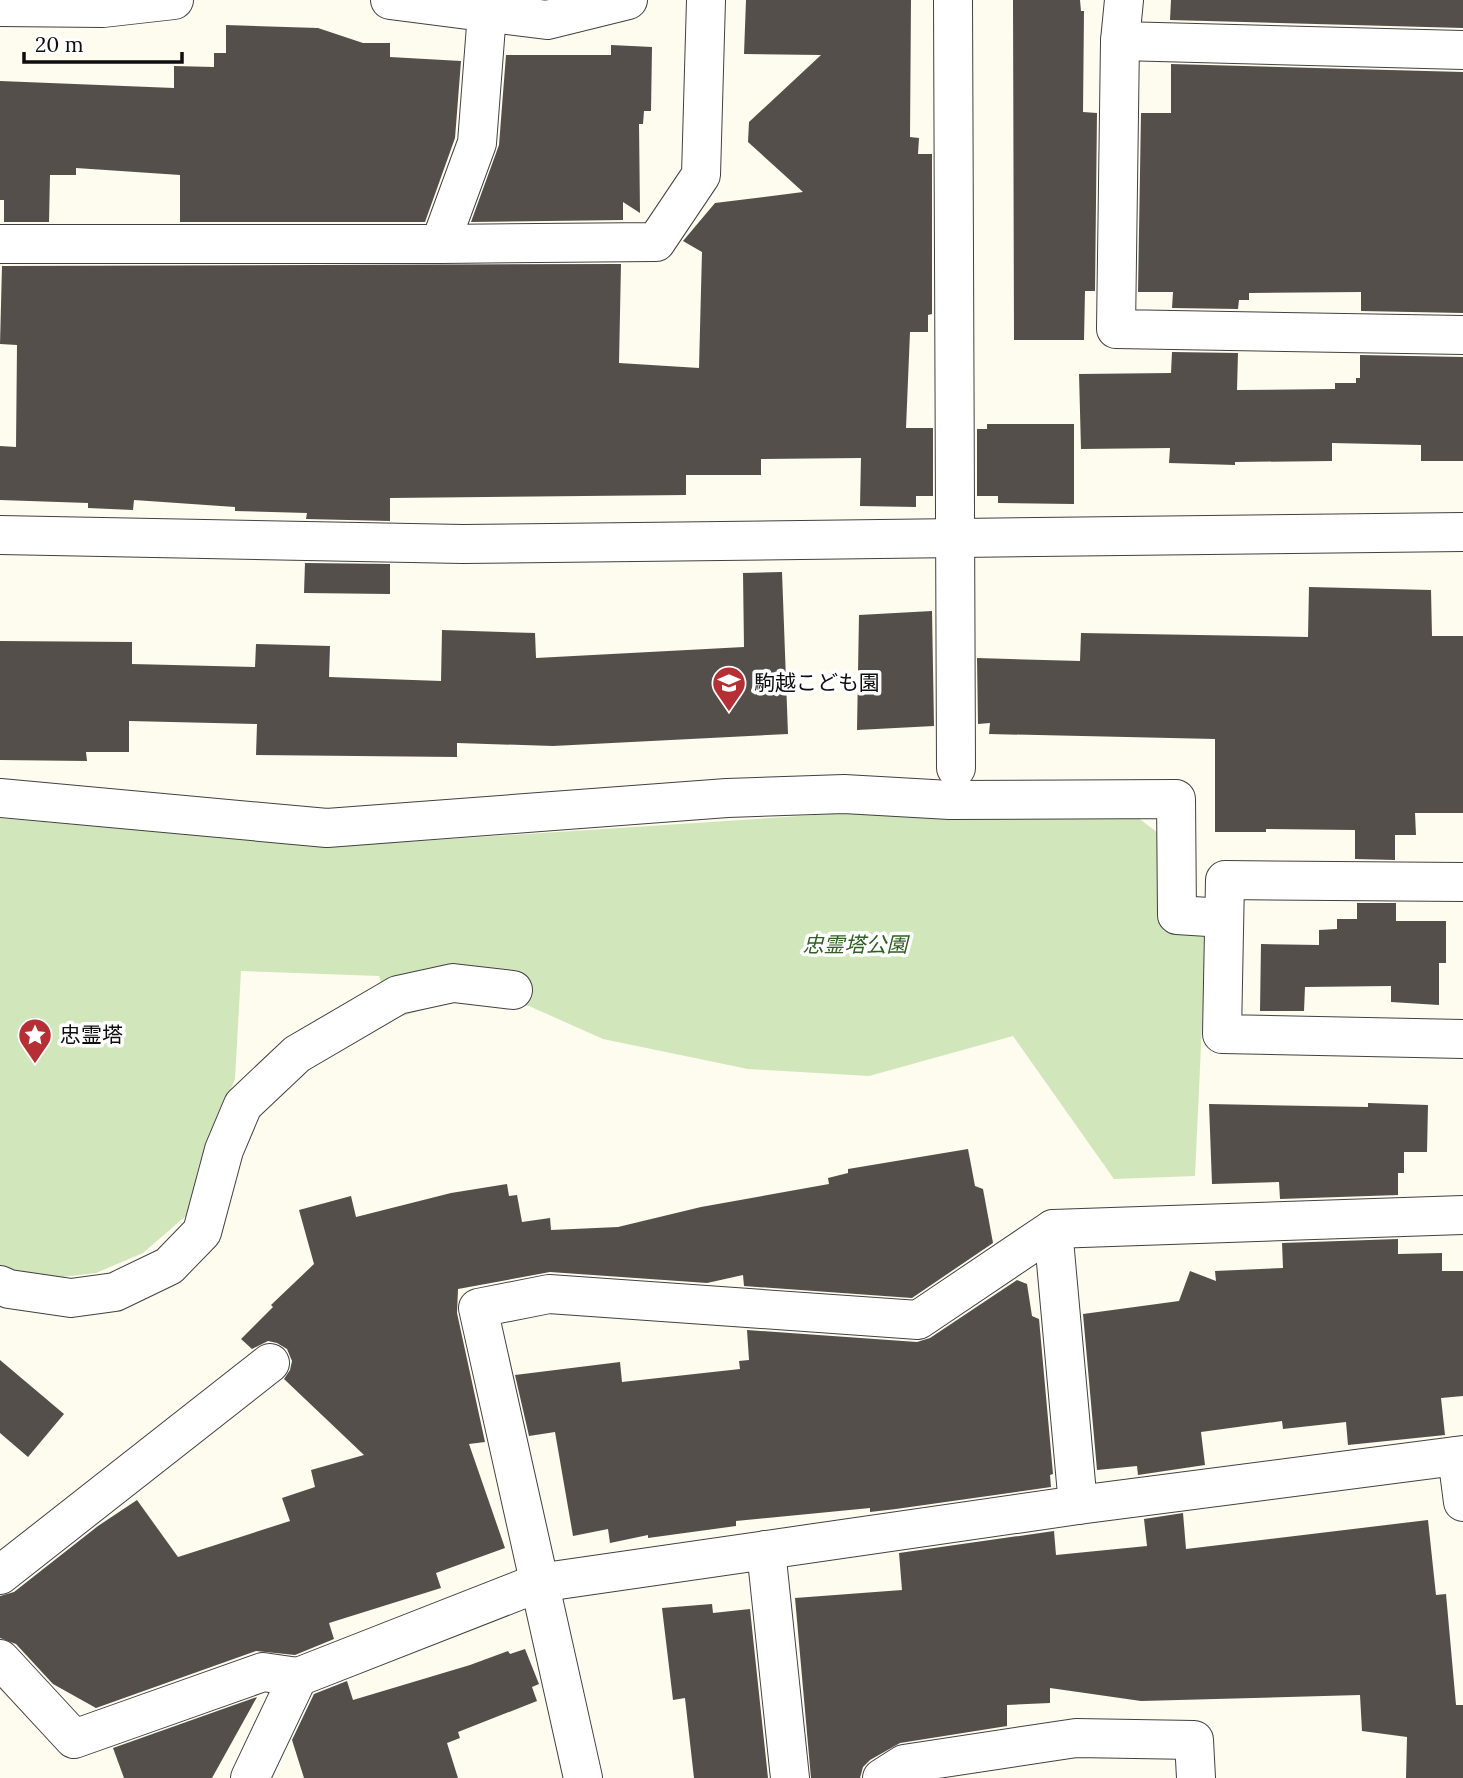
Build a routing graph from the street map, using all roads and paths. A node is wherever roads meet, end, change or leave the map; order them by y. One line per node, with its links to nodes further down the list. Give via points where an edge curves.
1 (174, 0): 7 (street)
2 (390, 0): 9 (street)
3 (628, 0): 9 (street, via 547,20)
4 (706, 0): 13 (street, via 701,175 656,242)
5 (953, 0): 17 (street)
6 (1124, 0): 10 (street)
7 (99, 3): 8 (street)
8 (0, 7)
9 (486, 13): 13 (street, via 477,144)
10 (1120, 41): 11 (street); 14 (street, via 1116,329)
11 (1463, 50)
12 (0, 244): 13 (street)
13 (440, 244)
14 (1463, 335)
15 (1463, 532): 17 (street)
16 (0, 535): 17 (street, via 463,544)
17 (956, 540): 18 (street)
18 (956, 768)
19 (0, 798): 21 (street, via 327,828 844,794 950,800 1176,799 1177,915)
20 (1463, 882): 21 (street, via 1225,880)
21 (1213, 918): 23 (street, via 1222,1034)
22 (513, 990): 26 (street, via 453,983 398,995 297,1054 243,1105 224,1150 202,1232 169,1266 115,1292 71,1298)
23 (1463, 1039)
24 (1463, 1215): 25 (street)
25 (1053, 1229): 30 (street); 33 (street, via 918,1320 549,1294 478,1308)
26 (0, 1285)
27 (270, 1363): 32 (street)
28 (1460, 1456): 29 (street); 30 (street)
29 (1463, 1502)
30 (1079, 1505): 31 (street)
31 (766, 1550): 33 (street); 38 (street)
32 (0, 1575)
33 (538, 1583): 35 (street); 37 (street)
34 (0, 1659): 35 (street, via 74,1739 263,1672)
35 (298, 1677): 36 (street)
36 (250, 1778)
37 (583, 1778)
38 (790, 1778)
39 (882, 1778): 40 (street, via 904,1764 1076,1738 1194,1740)
40 (1196, 1778)

